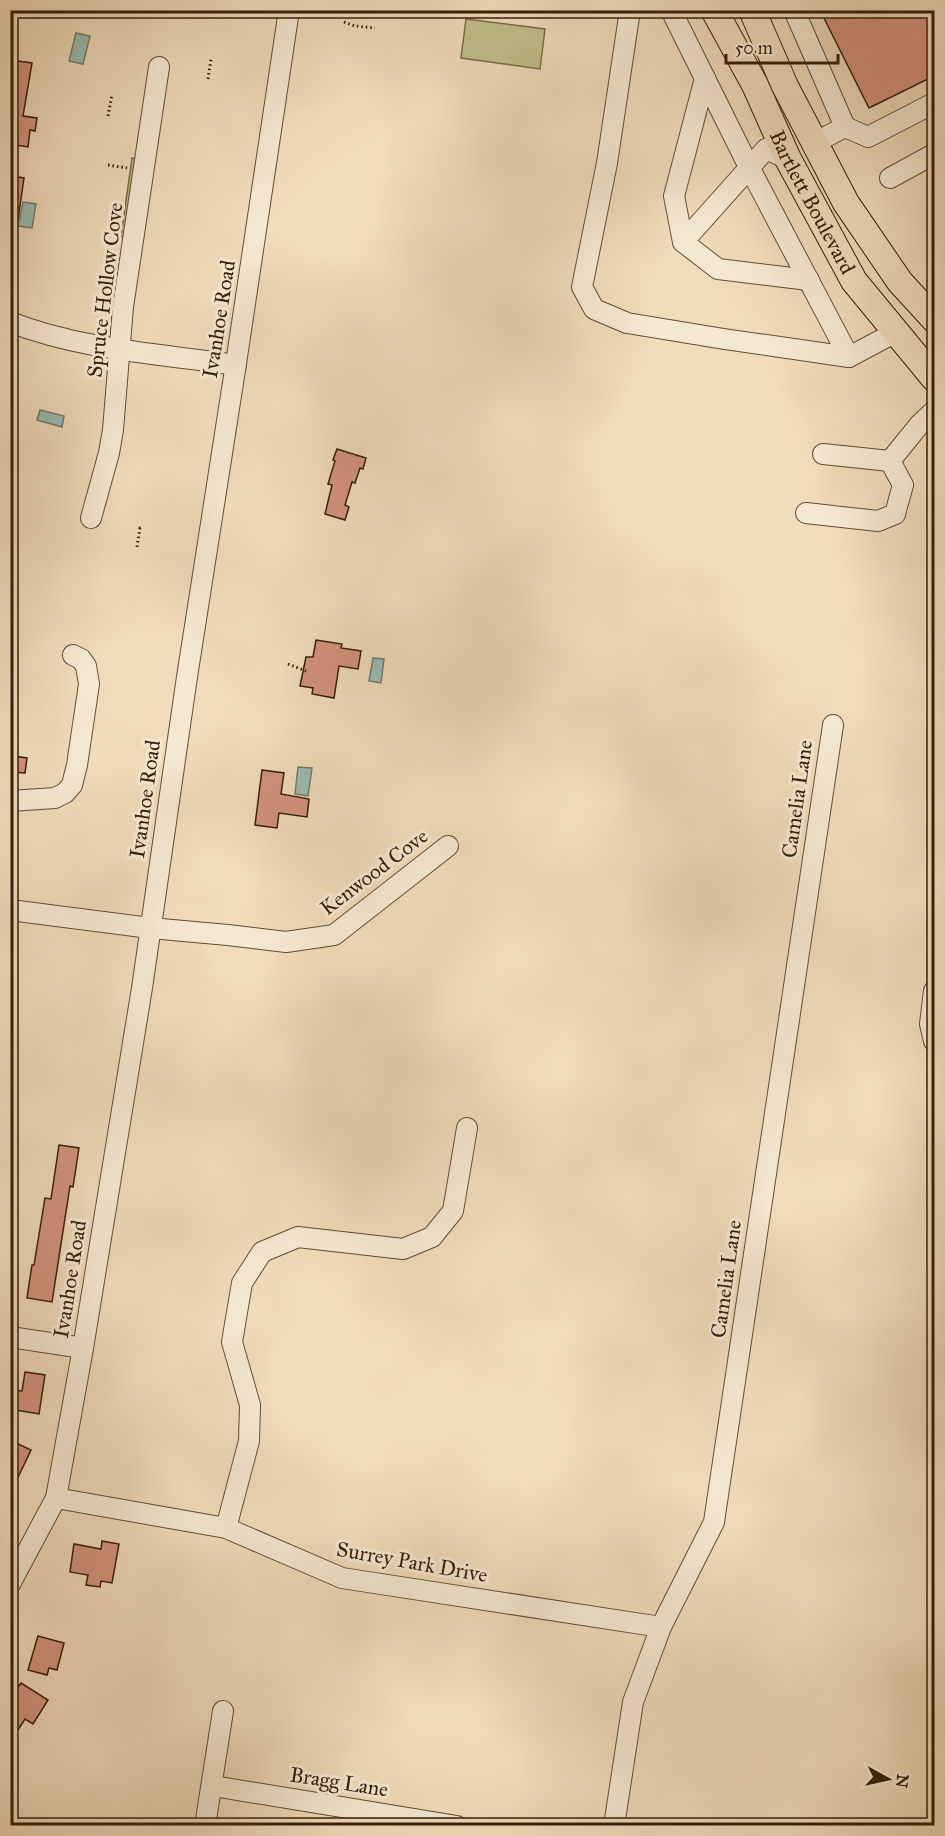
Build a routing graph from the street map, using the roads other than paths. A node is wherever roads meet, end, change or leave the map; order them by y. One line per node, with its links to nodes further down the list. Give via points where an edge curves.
1 (289, 10): 23 (street, Ivanhoe Road)
2 (630, 10): 22 (street, via 607,163 582,287 594,309 627,323)
3 (671, 10): 8 (street)
4 (714, 10): 13 (main road, Bartlett Boulevard, via 755,85)
5 (794, 10): 10 (street)
6 (759, 13): 11 (main road, Bartlett Boulevard, via 785,86)
7 (159, 67): 21 (street, Spruce Hollow Cove)
8 (705, 78): 14 (street); 16 (street, via 674,196)
9 (934, 103): 10 (street, via 868,137)
10 (845, 127): 11 (street)
11 (814, 142): 13 (main road); 18 (main road, Bartlett Boulevard, via 846,202 900,282)
12 (934, 154): 15 (street)
13 (788, 159): 14 (street, via 766,149); 20 (main road, Bartlett Boulevard, via 854,281)
14 (749, 167): 16 (street); 17 (street)
15 (890, 178)
16 (683, 242): 17 (street, via 718,269)
17 (809, 280): 22 (street)
18 (934, 319)
19 (10, 322): 21 (street, via 91,346)
20 (896, 332): 22 (street); 24 (main road, Bartlett Boulevard)
21 (120, 350): 23 (street); 29 (street, Spruce Hollow Cove, via 113,429)
22 (849, 357)
23 (236, 365): 35 (street, Ivanhoe Road)
24 (934, 378)
25 (934, 411): 27 (street)
26 (823, 454): 27 (street)
27 (890, 461): 28 (street, via 903,485 895,514 878,521)
28 (807, 513)
29 (91, 518)
30 (72, 655): 32 (street, via 86,666 89,684 72,785 55,798)
31 (833, 725): 44 (street, Camelia Lane, via 714,1522)
32 (10, 801)
33 (448, 846): 35 (street, Kenwood Cove, via 334,935 286,942)
34 (10, 910): 35 (street, Kenwood Cove)
35 (150, 928): 40 (street, Ivanhoe Road)
36 (934, 991): 37 (street, via 930,1024)
37 (934, 1041)
38 (467, 1128): 42 (street, via 453,1211 432,1237 403,1249 298,1237 262,1252 242,1283 232,1342 249,1405 249,1441)
39 (10, 1337): 40 (street)
40 (84, 1348): 41 (street, Ivanhoe Road)
41 (56, 1498): 42 (street, Surrey Park Drive); 43 (street, Ivanhoe Road)
42 (225, 1528): 44 (street, Surrey Park Drive, via 342,1578)
43 (10, 1584)
44 (661, 1627): 49 (street, Camelia Lane, via 633,1702)
45 (223, 1711): 46 (street)
46 (213, 1786): 47 (street); 48 (street, Bragg Lane)
47 (206, 1826)
48 (457, 1826)
49 (614, 1826)

